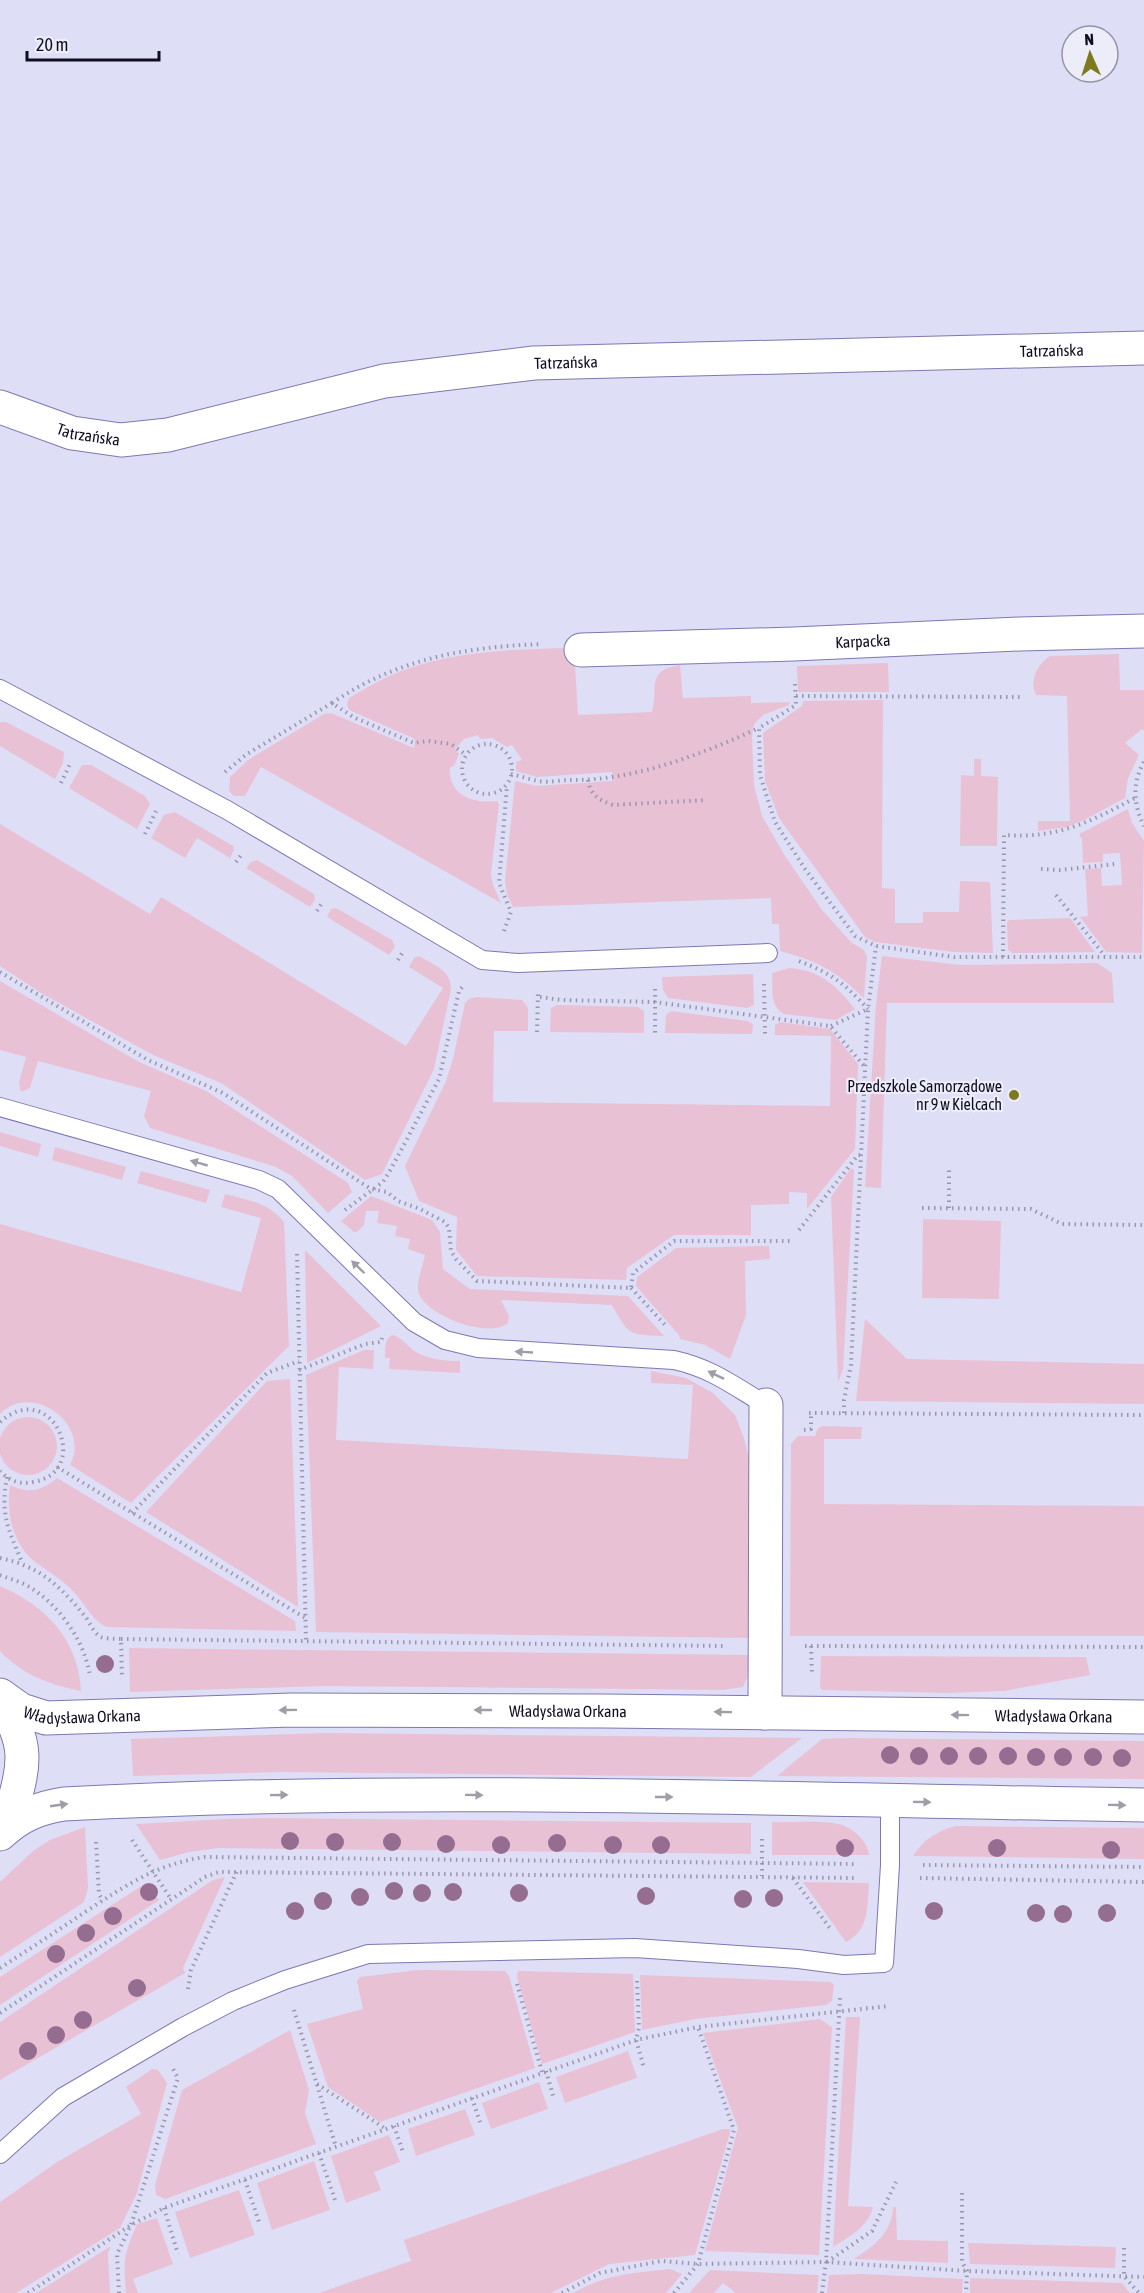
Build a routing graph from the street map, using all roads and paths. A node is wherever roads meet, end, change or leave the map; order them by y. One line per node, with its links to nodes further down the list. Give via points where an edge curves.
1 (1144, 348): 2 (street, Tatrzańska, via 534,363 384,381 168,435 121,440 72,433)
2 (0, 407)
3 (1144, 631): 4 (street, Karpacka)
4 (794, 644): 5 (street, Karpacka); 7 (path)
5 (581, 650): 9 (path, via 576,642 444,654 391,670)
6 (0, 688): 18 (lane)
7 (796, 696): 8 (path); 10 (path, via 796,705)
8 (1021, 697)
9 (332, 703): 11 (path, via 353,717 414,743 451,744); 18 (path, via 247,754)
10 (759, 728): 15 (path, via 671,764); 27 (path, via 760,775 775,822 855,936)
11 (466, 755): 14 (path, via 482,744 498,746 509,757); 17 (path, via 462,774 471,789 495,793)
12 (73, 759): 16 (path)
13 (1144, 762): 19 (path)
14 (511, 774): 15 (path, via 538,781); 17 (path)
15 (588, 780): 20 (path, via 593,794 613,805)
16 (61, 783)
17 (507, 785): 32 (path, via 499,883 511,912 503,933)
18 (197, 794): 32 (lane)
19 (1135, 798): 22 (path, via 1136,812); 29 (path, via 1067,831 1023,837 1004,835)
20 (706, 800)
21 (158, 807): 23 (path)
22 (1144, 825)
23 (145, 834)
24 (1114, 864): 25 (path)
25 (1041, 869)
26 (1056, 895): 30 (path)
27 (876, 946): 29 (path, via 954,957); 39 (path)
28 (768, 953): 32 (lane, via 518,963); 39 (path, via 822,970 846,985)
29 (1003, 957): 30 (path)
30 (1105, 957): 31 (path)
31 (1144, 957)
32 (482, 960): 34 (path)
33 (0, 972): 49 (path, via 148,1060 223,1093)
34 (459, 991): 35 (path); 49 (path, via 439,1079 383,1182)
35 (470, 992)
36 (527, 996): 37 (path)
37 (538, 996): 38 (path); 42 (path)
38 (655, 1002): 40 (path); 43 (path)
39 (868, 1009): 41 (path); 45 (path)
40 (765, 1016): 41 (path); 44 (path)
41 (830, 1026): 45 (path)
42 (537, 1032)
43 (655, 1033)
44 (765, 1034)
45 (866, 1068): 47 (path)
46 (0, 1107): 53 (lane, one-way to 46, via 278,1189 259,1180)
47 (862, 1155): 54 (path, via 858,1155); 62 (path, via 851,1365)
48 (949, 1169): 51 (path)
49 (371, 1190): 53 (path); 56 (path, via 387,1192 445,1222 451,1251 477,1281)
50 (922, 1208): 51 (path)
51 (949, 1208): 52 (path, via 1031,1209 1062,1224)
52 (1144, 1225)
53 (320, 1229): 58 (lane, one-way to 53, via 478,1348 445,1340 414,1322); 59 (path, via 297,1248)
54 (799, 1230)
55 (791, 1241): 56 (path, via 674,1241 633,1273)
56 (631, 1287): 58 (path, via 676,1337)
57 (384, 1329): 60 (path, via 381,1342 365,1344)
58 (674, 1360): 61 (lane, one-way to 58, via 715,1373)
59 (299, 1361): 60 (path); 68 (path, via 267,1373)
60 (299, 1370): 72 (path)
61 (766, 1405): 62 (path, via 789,1413); 84 (street)
62 (844, 1413): 63 (path)
63 (1144, 1415)
64 (0, 1422): 65 (path, via 22,1410 46,1415 61,1433 64,1445)
65 (57, 1467): 67 (path, via 38,1482 26,1484); 68 (path)
66 (0, 1472): 67 (path)
67 (7, 1478): 70 (path, via 3,1515)
68 (132, 1513): 72 (path)
69 (0, 1558): 70 (path)
70 (22, 1563): 73 (path, via 69,1596 97,1634)
71 (0, 1575): 81 (path, via 30,1588 57,1610 85,1657)
72 (307, 1619): 74 (path)
73 (120, 1639): 74 (path); 80 (path)
74 (306, 1640): 75 (path)
75 (732, 1646)
76 (802, 1646): 77 (path)
77 (811, 1646): 78 (path); 79 (path)
78 (1144, 1647)
79 (812, 1680)
80 (122, 1682)
81 (90, 1683)
82 (0, 1695): 84 (street, Władysława Orkana, one-way to 82, via 291,1710 46,1718 21,1710)
83 (0, 1700): 88 (street, via 15,1721 22,1745 22,1769)
84 (765, 1713): 85 (street, Władysława Orkana, one-way to 84)
85 (1144, 1717)
86 (890, 1801): 87 (street, one-way to 87); 88 (street, one-way to 86, via 19,1818 64,1804 220,1796 366,1794); 96 (lane)
87 (1144, 1805)
88 (3, 1831)
89 (127, 1833): 94 (path)
90 (762, 1833): 92 (path)
91 (96, 1837): 101 (path, via 99,1893)
92 (761, 1863): 94 (path, via 205,1857); 96 (path); 97 (path)
93 (1144, 1868): 96 (path)
94 (153, 1871): 100 (path); 101 (path)
95 (237, 1871): 97 (path); 100 (path, via 205,1877); 110 (path, via 191,1970)
96 (890, 1872): 98 (path); 99 (path); 104 (lane, via 884,1963)
97 (762, 1876): 98 (path)
98 (793, 1878): 104 (path, via 844,1948)
99 (1144, 1882)
100 (171, 1899): 108 (path)
101 (103, 1901): 105 (path)
102 (635, 1948): 103 (lane); 104 (lane); 112 (path, via 639,2028)
103 (508, 1951): 106 (lane, via 368,1954); 114 (path)
104 (844, 1965): 109 (path)
105 (0, 1968)
106 (285, 1980): 110 (lane); 115 (path)
107 (889, 2006): 109 (path)
108 (0, 2013)
109 (840, 2013): 111 (path); 134 (path)
110 (183, 2027): 124 (lane, via 63,2097); 130 (path, via 167,2057 178,2078)
111 (698, 2027): 112 (path); 135 (path, via 734,2130)
112 (636, 2040): 113 (path); 114 (path)
113 (644, 2068)
114 (544, 2072): 116 (path); 117 (path)
115 (317, 2083): 120 (path); 121 (path)
116 (472, 2098): 118 (path); 119 (path)
117 (554, 2099)
118 (481, 2125)
119 (394, 2126): 120 (path); 122 (path)
120 (387, 2129): 121 (path)
121 (336, 2147): 123 (path)
122 (403, 2152)
123 (319, 2153): 125 (path); 128 (path)
124 (0, 2154)
125 (246, 2180): 129 (path); 131 (path)
126 (896, 2182): 134 (path, via 872,2231)
127 (962, 2193): 136 (path, via 962,2262)
128 (335, 2200)
129 (164, 2208): 130 (path); 133 (path)
130 (131, 2225): 139 (path); 140 (path, via 117,2254)
131 (260, 2225)
132 (1124, 2247): 137 (path)
133 (178, 2254)
134 (826, 2262): 135 (path); 136 (path); 143 (path)
135 (698, 2264): 141 (path, via 661,2261 600,2273); 142 (path)
136 (967, 2271): 137 (path); 144 (path)
137 (1124, 2276): 138 (path); 145 (path)
138 (1144, 2277)
139 (28, 2293)
140 (119, 2293)
141 (562, 2293)
142 (674, 2293)
143 (822, 2293)
144 (966, 2293)
145 (1139, 2293)

